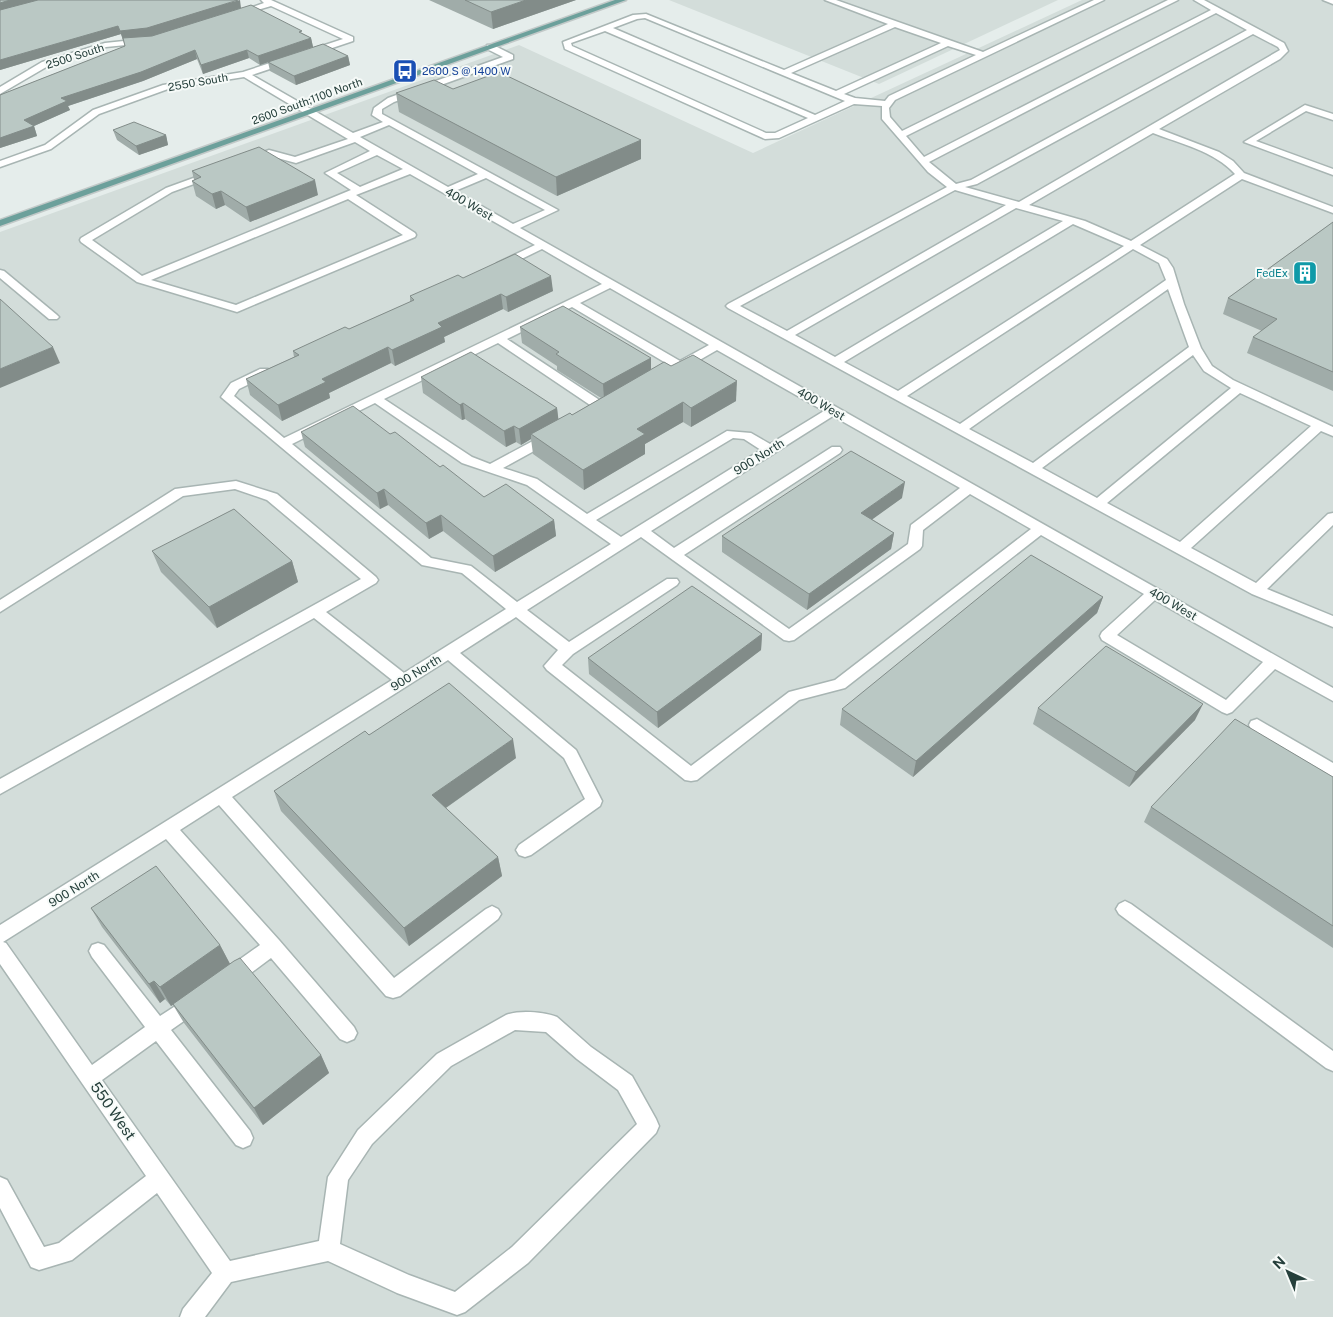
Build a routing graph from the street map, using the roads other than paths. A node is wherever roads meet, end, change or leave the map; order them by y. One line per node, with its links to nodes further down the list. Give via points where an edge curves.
1 (622, 0): 16 (main road, 2600 South;1100 North)
2 (829, 0): 11 (street)
3 (1100, 0): 17 (street)
4 (1174, 0): 29 (street)
5 (1198, 0): 9 (street)
6 (1327, 0): 8 (street)
7 (268, 1): 10 (street); 19 (street, 2550 South, via 350,39)
8 (1333, 2)
9 (1217, 10): 13 (street); 32 (street)
10 (224, 18)
11 (895, 24): 15 (street); 18 (street)
12 (605, 28): 18 (street, via 646,16); 26 (street); 26 (street, via 567,42 568,47 765,136 776,136)
13 (1254, 30): 28 (street, via 1284,50); 40 (street, via 974,182)
14 (151, 40): 20 (street, 2500 South, via 105,45 45,64)
15 (948, 44): 17 (street); 21 (street)
16 (490, 47): 24 (main road, 2600 South;1100 North); 27 (street, via 510,57 391,100 378,108 378,115)
17 (983, 56): 23 (street, via 901,93)
18 (783, 72): 21 (street)
19 (245, 74): 24 (street, 400 West); 34 (street, 2550 South, via 166,87 96,112 48,147)
20 (0, 91)
21 (836, 94): 22 (street)
22 (853, 101): 23 (street); 26 (street)
23 (886, 104): 29 (street, via 885,118)
24 (309, 112): 30 (street, 400 West); 46 (main road, 2600 South;1100 North)
25 (1333, 117): 37 (street, via 1304,108 1249,142)
26 (815, 118)
27 (390, 122): 30 (street); 38 (street)
28 (1151, 129): 39 (street, via 1216,154); 43 (street)
29 (900, 135): 32 (street)
30 (354, 138): 31 (street, 400 West); 33 (street, via 296,160 269,153)
31 (377, 152): 36 (street, 400 West); 42 (street, via 330,173)
32 (923, 161): 40 (street)
33 (242, 163)
34 (0, 164)
35 (224, 170): 52 (street, via 169,190 85,240)
36 (410, 170): 41 (street, 400 West); 42 (street)
37 (1333, 172)
38 (486, 174): 41 (street); 47 (street, via 554,210)
39 (1241, 175): 44 (street); 48 (street)
40 (954, 186): 43 (street); 57 (street, via 732,306)
41 (446, 190): 47 (street, 400 West)
42 (354, 193): 52 (street); 52 (street, via 411,235 237,309)
43 (1017, 205): 45 (street); 57 (street)
44 (1333, 210)
45 (1072, 220): 48 (street); 61 (street)
46 (2, 221)
47 (511, 228): 49 (street, 400 West)
48 (1132, 245): 53 (street, via 1163,261); 64 (street)
49 (543, 246): 50 (street); 54 (street, 400 West)
50 (488, 270)
51 (0, 272): 56 (street)
52 (141, 280)
53 (1172, 281): 60 (street); 69 (street)
54 (610, 284): 55 (street); 59 (street, 400 West)
55 (571, 302): 58 (street); 59 (street, via 676,369)
56 (53, 318)
57 (786, 336): 61 (street)
58 (498, 338): 65 (street); 67 (street, via 608,405)
59 (717, 345): 66 (street, 400 West)
60 (1195, 348): 63 (street, via 1208,368); 76 (street)
61 (835, 362): 64 (street)
62 (280, 365): 72 (street, via 235,386 227,397)
63 (1239, 388): 68 (street); 78 (street)
64 (898, 396): 69 (street)
65 (375, 398): 72 (street); 75 (street, via 467,460)
66 (832, 410): 73 (street, 900 North); 77 (street, 400 West)
67 (586, 417)
68 (1319, 426): 71 (street); 84 (street)
69 (960, 430): 76 (street)
70 (560, 431): 75 (street)
71 (1333, 432)
72 (283, 443): 90 (street, via 427,562 466,569)
73 (770, 450): 80 (street, via 747,436 730,434); 82 (street, 900 North)
74 (836, 450): 85 (street)
75 (492, 468): 80 (street, via 532,482)
76 (1033, 469): 78 (street)
77 (969, 488): 81 (street, 400 West); 85 (street, via 916,528 915,546 789,636)
78 (1097, 504): 84 (street)
79 (1333, 517): 87 (street)
80 (586, 520): 83 (street)
81 (1040, 528): 88 (street, 400 West); 93 (street, via 840,684 794,696 691,775 552,666)
82 (641, 531): 83 (street, 900 North); 85 (street)
83 (621, 544): 90 (street, 900 North)
84 (1181, 549): 87 (street)
85 (673, 555)
86 (672, 582): 93 (street)
87 (1257, 590): 92 (street)
88 (1154, 593): 95 (street, 400 West); 95 (street, via 1107,636 1227,708)
89 (0, 607): 91 (street, via 180,492 236,485 272,496 371,580)
90 (517, 610): 93 (street); 94 (street, 900 North)
91 (315, 611): 96 (street); 100 (street)
92 (1333, 622)
93 (568, 650)
94 (450, 652): 96 (street, 900 North); 103 (street, via 570,754 594,801)
95 (1273, 661): 97 (street, 400 West)
96 (403, 681): 101 (street, 900 North)
97 (1333, 695)
98 (1257, 725): 99 (street)
99 (1333, 771)
100 (0, 787)
101 (220, 796): 102 (street, 900 North); 105 (street, via 393,990)
102 (168, 829): 106 (street, 900 North); 107 (street)
103 (525, 850)
104 (1125, 909): 112 (street)
105 (492, 914)
106 (0, 935)
107 (273, 946): 110 (street); 111 (street)
108 (0, 949): 113 (street, 550 West)
109 (98, 951): 110 (street)
110 (158, 1028): 113 (street); 114 (street)
111 (347, 1033)
112 (1333, 1062)
113 (89, 1078): 115 (street, 550 West)
114 (243, 1138)
115 (160, 1178): 116 (street, via 64,1252 39,1259); 118 (street, 550 West)
116 (0, 1187)
117 (329, 1250): 117 (street, via 405,1285 458,1304 520,1254 649,1126 625,1084 550,1023 513,1021 444,1060 364,1137 338,1177); 118 (street)
118 (225, 1273): 119 (street)
119 (191, 1317)

